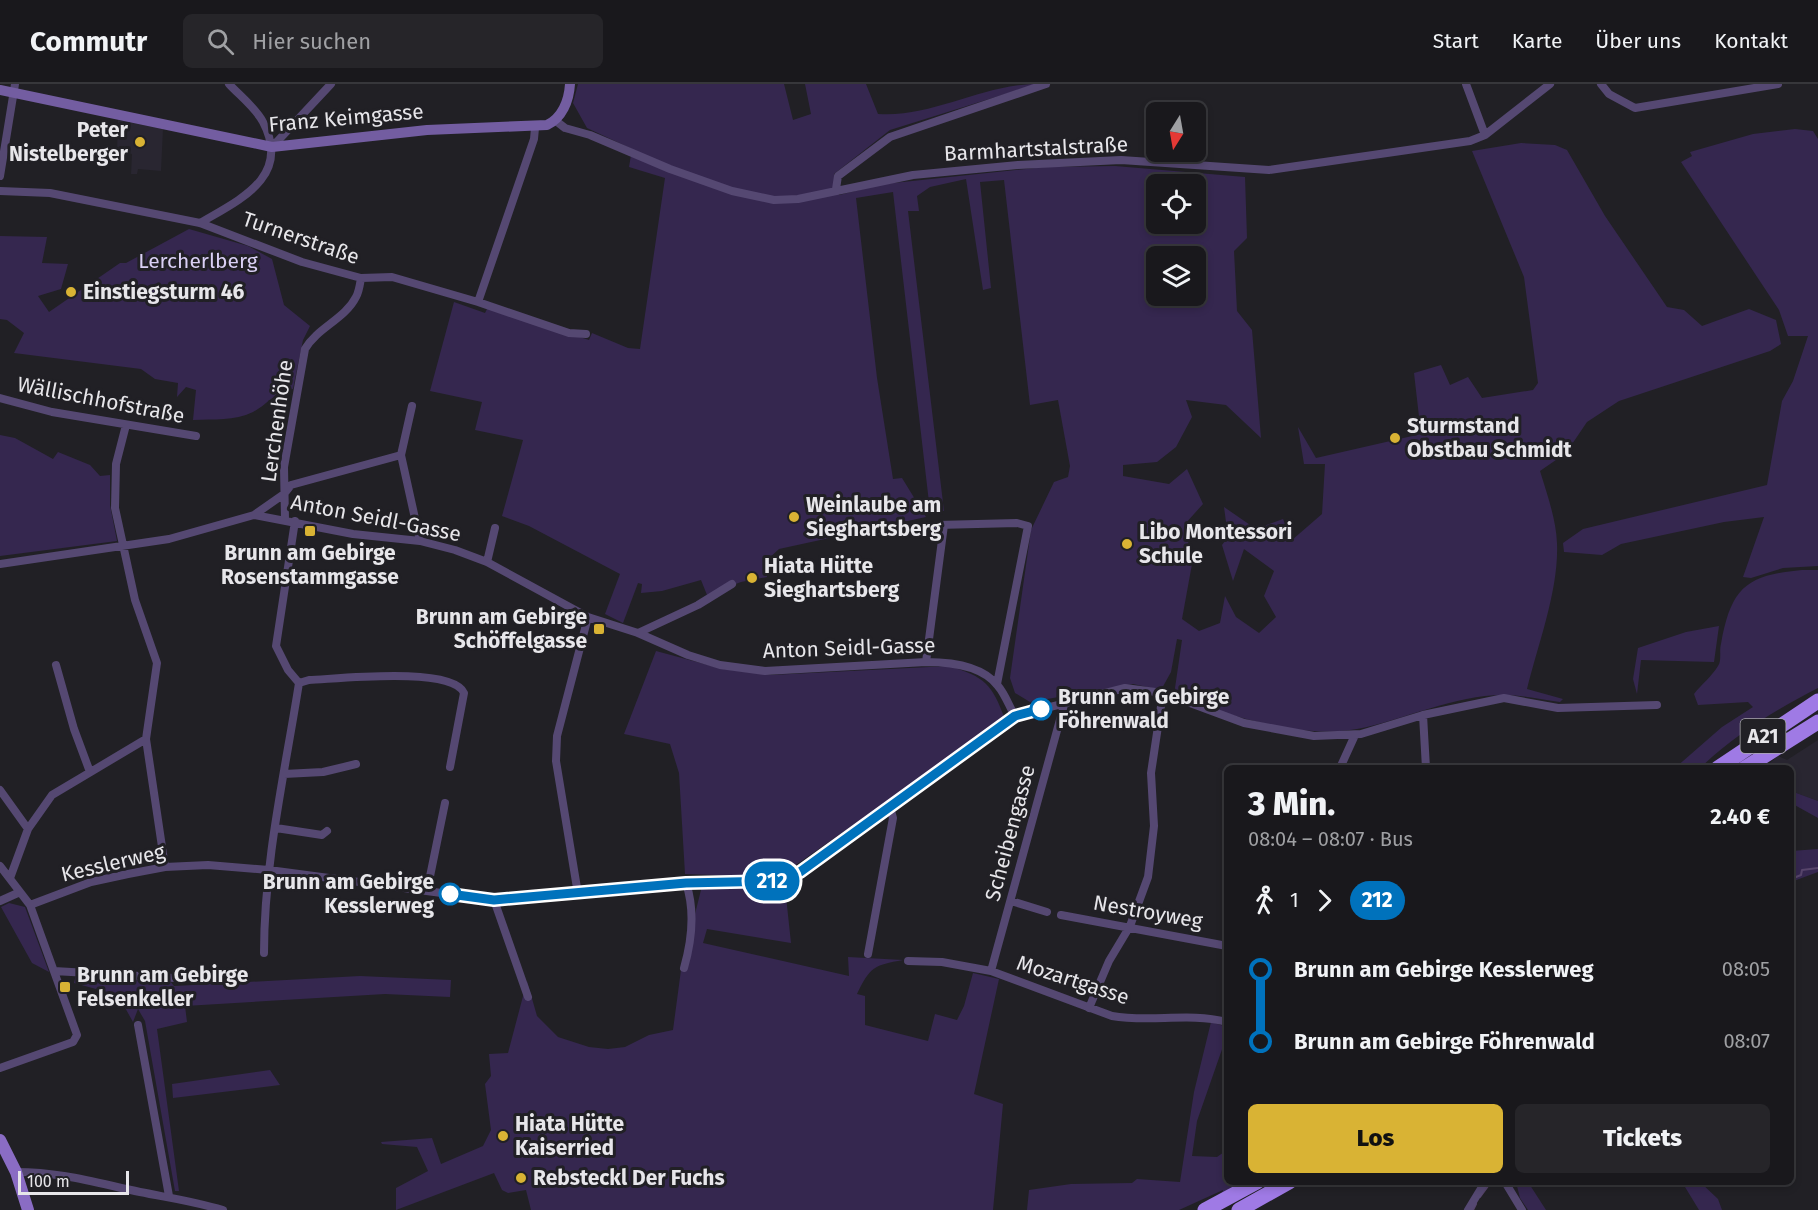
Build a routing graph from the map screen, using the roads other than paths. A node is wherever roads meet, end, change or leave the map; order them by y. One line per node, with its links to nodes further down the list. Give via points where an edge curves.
1 (229, 84): 14 (street, via 262,121)
2 (330, 84): 14 (street)
3 (570, 84): 11 (main road, via 566,105)
4 (1046, 84): 16 (street, via 890,136 838,176)
5 (1466, 84): 13 (street)
6 (1550, 84): 13 (street, Barmhartstalstraße)
7 (1601, 84): 8 (street, via 1609,94 1635,108)
8 (1778, 84)
9 (15, 89): 10 (main road, Franz Keimgasse); 14 (main road, Franz Keimgasse); 15 (street)
10 (0, 90)
11 (556, 121): 12 (main road, Franz Keimgasse); 16 (street, Barmhartstalstraße, via 670,169 743,193 774,200 798,199)
12 (535, 128): 14 (main road, Franz Keimgasse, via 427,130); 20 (street)
13 (1485, 135): 16 (street, Barmhartstalstraße, via 1470,141 1269,170 1121,160 913,175)
14 (272, 147): 18 (street, via 268,171 250,193)
15 (0, 176)
16 (836, 189)
17 (0, 191): 18 (street, Turnerstraße, via 50,193)
18 (200, 223): 19 (street, Turnerstraße, via 302,262)
19 (361, 278): 20 (street, Turnerstraße, via 392,277); 27 (street, Lerchenhöhe, via 356,297 305,349 284,467)
20 (478, 302): 21 (street, Turnerstraße, via 569,333)
21 (586, 334)
22 (0, 398): 24 (street, Wällischhofstraße)
23 (412, 406): 26 (street)
24 (126, 425): 25 (street, Wällischhofstraße); 33 (street, via 116,464 115,508)
25 (196, 436)
26 (401, 455): 27 (street, via 291,485); 32 (street)
27 (284, 494): 28 (street); 29 (street, Lerchenhöhe)
28 (254, 515): 29 (street, Anton Seidl-Gasse); 33 (street, Anton Seidl-Gasse)
29 (285, 519): 30 (street, Anton Seidl-Gasse)
30 (295, 521): 32 (street, Anton Seidl-Gasse, via 353,534); 41 (street, via 276,646)
31 (495, 528): 34 (street)
32 (420, 541): 34 (street, Anton Seidl-Gasse)
33 (124, 548): 35 (street, Anton Seidl-Gasse); 51 (street, via 135,600 157,663)
34 (487, 562): 37 (street, Anton Seidl-Gasse)
35 (0, 564)
36 (732, 584): 38 (street)
37 (588, 617): 38 (street, Anton Seidl-Gasse); 73 (street, via 556,744)
38 (638, 633): 39 (street, Anton Seidl-Gasse, via 688,655 765,670)
39 (927, 662): 42 (street, Anton Seidl-Gasse, via 969,667); 42 (street, via 940,525 1028,526)
40 (56, 665): 58 (street)
41 (299, 683): 57 (street, via 416,676 453,682 464,693); 59 (street)
42 (997, 684): 47 (street, Anton Seidl-Gasse)
43 (1163, 693): 45 (street, via 1125,688); 50 (street, via 1244,723 1314,736); 80 (street, via 1151,773 1154,826 1148,877)
44 (1818, 701): 55 (highway, A21)
45 (1064, 705): 47 (street); 75 (street, Scheibengasse)
46 (1657, 705): 48 (street, via 1558,708 1504,698)
47 (1015, 716): 62 (street, Kesslerweg)
48 (1423, 716): 50 (street); 54 (street)
49 (1818, 722): 56 (highway, A21)
50 (1354, 735): 53 (street)
51 (146, 739): 58 (street); 67 (street)
52 (356, 764): 59 (street, via 323,772)
53 (1341, 765)
54 (1426, 765)
55 (1722, 765)
56 (1750, 765)
57 (450, 767)
58 (90, 772): 64 (street, via 52,795)
59 (284, 774): 63 (street)
60 (0, 790): 64 (street)
61 (445, 803): 71 (street)
62 (890, 807): 70 (street, Kesslerweg, via 800,872 773,881); 83 (street, via 893,818)
63 (276, 828): 65 (street, via 322,835); 68 (street)
64 (28, 829): 69 (street)
65 (327, 831)
66 (0, 866): 69 (street)
67 (165, 867): 68 (street, Kesslerweg, via 208,865); 77 (street, Kesslerweg, via 91,882)
68 (269, 870): 71 (street, Kesslerweg); 82 (street)
69 (10, 878): 72 (street)
70 (686, 883): 73 (street, Kesslerweg); 85 (street, via 692,900 690,948)
71 (427, 891): 74 (street, Kesslerweg)
72 (20, 892): 76 (street); 77 (street)
73 (578, 894): 74 (street, Kesslerweg)
74 (494, 900): 89 (street)
75 (1011, 900): 78 (street); 87 (street, Scheibengasse)
76 (0, 902)
77 (30, 904): 86 (street)
78 (1047, 912)
79 (1061, 915): 80 (street, Nestroyweg)
80 (1130, 926): 81 (street, Nestroyweg); 90 (street, via 1109,961)
81 (1224, 945)
82 (264, 953)
83 (868, 954)
84 (908, 962): 87 (street, Mozartgasse, via 942,962)
85 (684, 968)
86 (54, 971): 88 (street); 93 (street, via 77,1035 73,1042)
87 (991, 971): 90 (street, Mozartgasse)
88 (175, 978)
89 (528, 997)
90 (1089, 1008): 91 (street, Mozartgasse, via 1127,1019 1193,1016)
91 (1224, 1021)
92 (138, 1025): 100 (street)
93 (0, 1068)
94 (0, 1140): 95 (main road)
95 (16, 1172): 100 (street, via 50,1172); 101 (main road)
96 (1251, 1185): 103 (highway)
97 (1284, 1185): 104 (highway)
98 (1483, 1185): 105 (street)
99 (1507, 1185): 106 (street)
100 (169, 1197): 102 (street)
101 (28, 1210)
102 (223, 1210)
103 (1205, 1210)
104 (1239, 1210)
105 (1468, 1210)
106 (1522, 1210)

